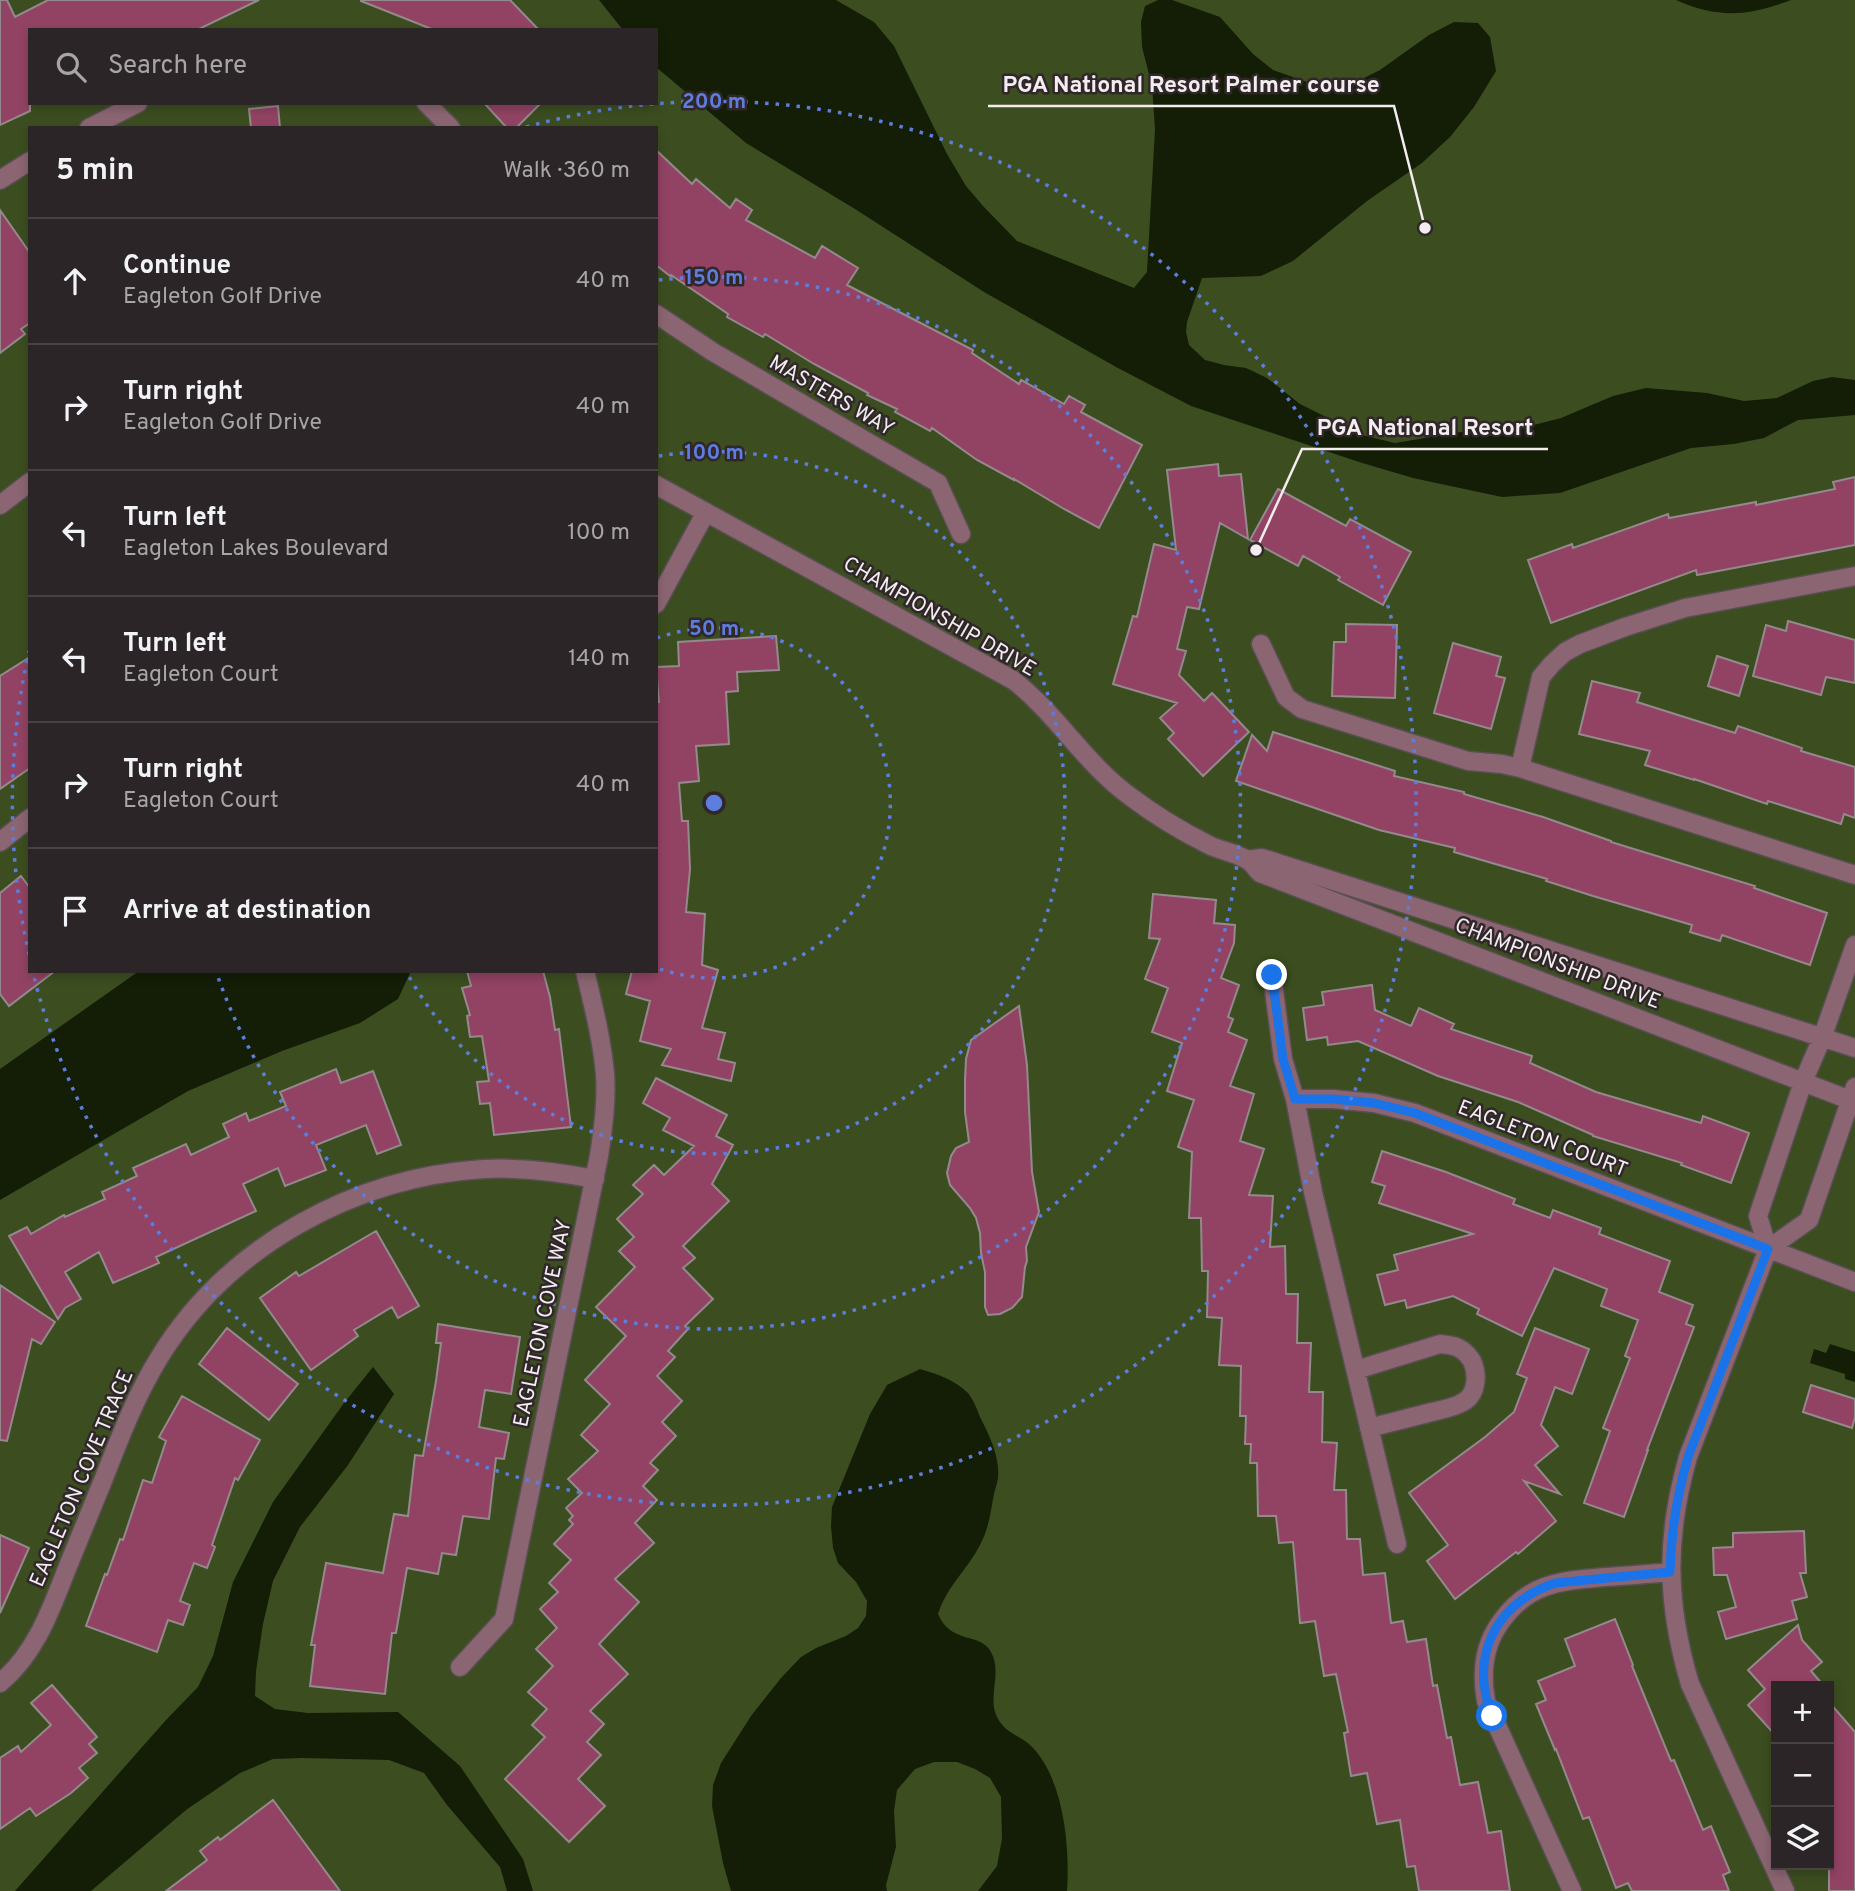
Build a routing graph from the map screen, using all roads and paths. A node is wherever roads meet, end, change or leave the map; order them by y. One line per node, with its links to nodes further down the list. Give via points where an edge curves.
1 (134, 105): 3 (street)
2 (428, 105): 4 (street)
3 (93, 126)
4 (449, 126)
5 (28, 162): 6 (street)
6 (0, 180)
7 (658, 315): 12 (street, MASTERS WAY, via 939,483)
8 (28, 484): 10 (street)
9 (658, 486): 11 (street, CHAMPIONSHIP DRIVE)
10 (0, 505)
11 (706, 512): 14 (street); 19 (street, CHAMPIONSHIP DRIVE, via 1013,680 1128,796 1171,826)
12 (961, 534)
13 (1855, 576): 16 (street, via 1685,608 1565,652 1541,677)
14 (658, 600)
15 (1261, 644): 16 (street, via 1286,696 1302,709 1468,761)
16 (1520, 768): 20 (street)
17 (28, 820): 18 (street)
18 (0, 842)
19 (1248, 860): 24 (street, CHAMPIONSHIP DRIVE, via 1262,858); 26 (street, CHAMPIONSHIP DRIVE, via 1260,873)
20 (1855, 875)
21 (1855, 945): 24 (street)
22 (585, 973): 29 (street, EAGLETON COVE WAY, via 605,1075 605,1115)
23 (1272, 975): 28 (street, via 1283,1059)
24 (1822, 1038): 25 (street, CHAMPIONSHIP DRIVE); 26 (street)
25 (1855, 1048)
26 (1803, 1082): 27 (street, CHAMPIONSHIP DRIVE); 30 (street, via 1758,1216)
27 (1854, 1097): 30 (street, via 1809,1220)
28 (1295, 1099): 30 (street, EAGLETON COURT, via 1374,1103 1415,1113); 32 (street)
29 (595, 1179): 36 (street, EAGLETON COVE WAY, via 505,1619); 37 (street, EAGLETON COVE TRACE, via 521,1169 432,1175 331,1207 255,1252 215,1287 160,1356 134,1403 43,1629)
30 (1768, 1249): 31 (street, EAGLETON COURT); 35 (street, via 1688,1457 1671,1537)
31 (1855, 1282)
32 (1356, 1370): 33 (street); 33 (street, via 1440,1343 1464,1350 1473,1363 1476,1378 1465,1401)
33 (1369, 1429): 34 (street)
34 (1397, 1544)
35 (1670, 1572): 38 (street, via 1571,1580 1539,1588 1510,1608 1486,1650 1486,1701); 39 (street, via 1674,1621 1690,1684)
36 (460, 1667)
37 (0, 1684)
38 (1572, 1891)
39 (1785, 1891)

